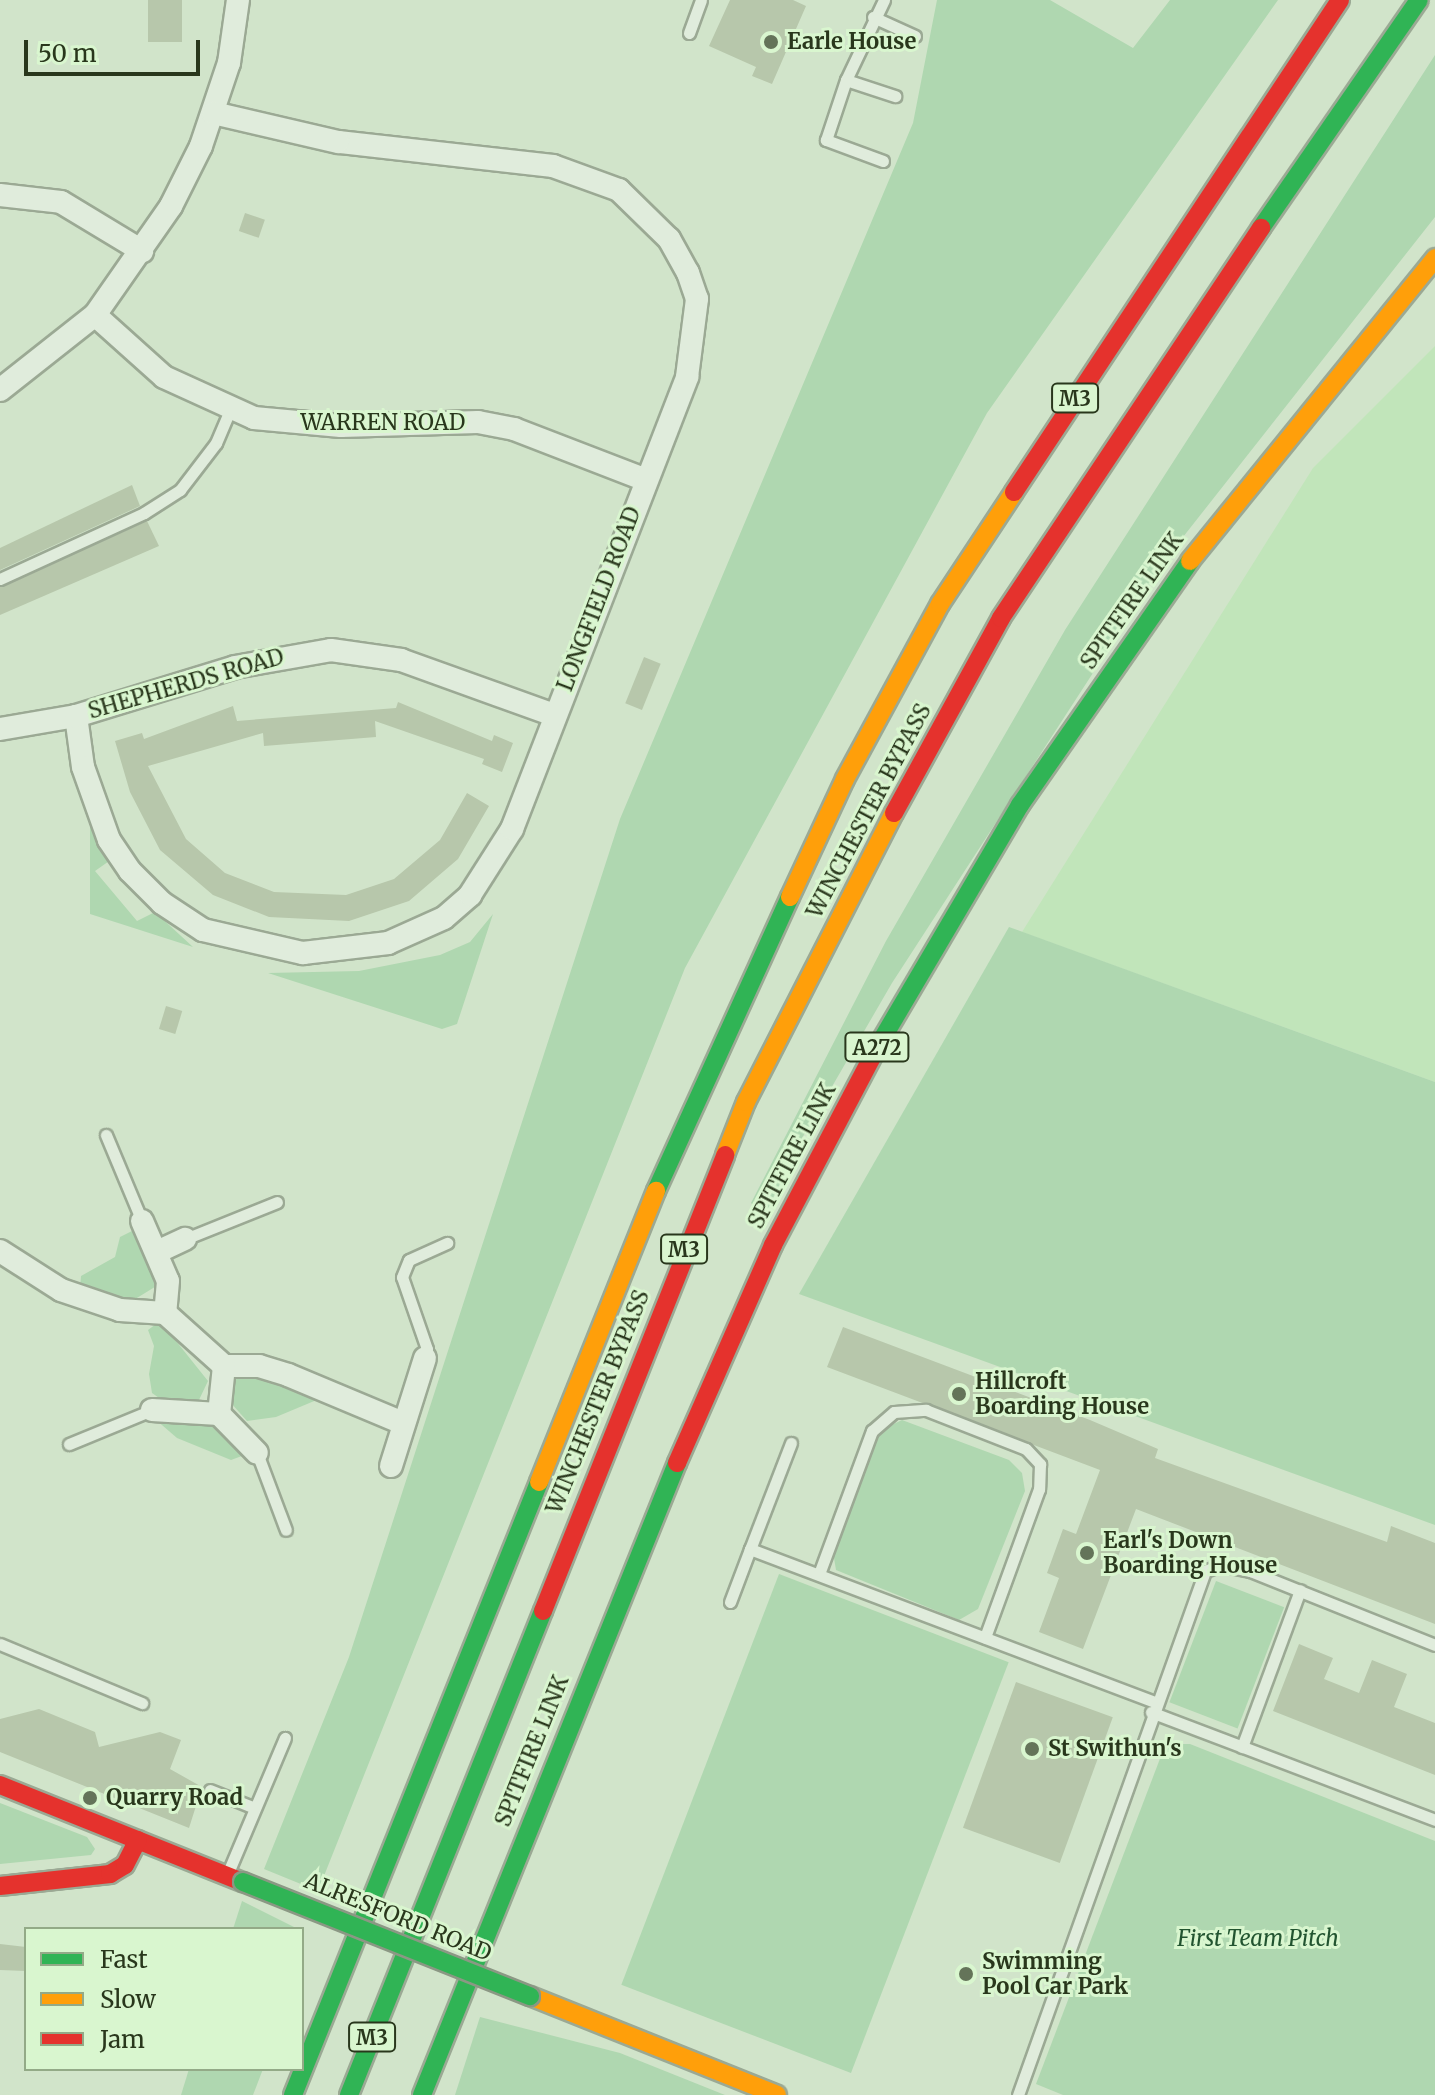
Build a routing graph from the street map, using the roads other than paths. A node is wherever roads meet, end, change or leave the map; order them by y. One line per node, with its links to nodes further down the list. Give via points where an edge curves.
1 (238, 0): 13 (street, via 229,63)
2 (701, 0): 9 (lane)
3 (884, 0): 7 (lane)
4 (1338, 0): 62 (main road, WINCHESTER BYPASS / M3, via 940,604 845,779 667,1162)
5 (1412, 0): 8 (main road, M3)
6 (1419, 0): 8 (main road, M3)
7 (873, 17): 10 (lane); 11 (lane)
8 (1395, 32): 65 (main road, WINCHESTER BYPASS / M3, via 1001,618 917,768 746,1102)
9 (689, 33)
10 (915, 36)
11 (846, 80): 12 (lane); 14 (lane, via 826,140)
12 (895, 96)
13 (213, 113): 16 (street, via 184,182); 21 (street, LONGFIELD ROAD, via 353,145 553,166 590,176 644,209 680,255 697,299 687,377)
14 (883, 161)
15 (0, 195): 16 (street, via 61,202)
16 (142, 251): 18 (street)
17 (1435, 258): 66 (main road, SPITFIRE LINK / A272, via 1221,517 1122,657 1020,805 834,1125 710,1381)
18 (95, 315): 19 (street); 20 (street, WARREN ROAD, via 164,377)
19 (0, 390)
20 (230, 410): 21 (street, WARREN ROAD, via 300,425 478,422 514,429); 22 (lane, via 216,443 180,490 144,513)
21 (646, 480): 23 (street, LONGFIELD ROAD)
22 (0, 579)
23 (554, 715): 24 (street, SHEPHERDS ROAD, via 401,660 331,650 235,667); 24 (street, LONGFIELD ROAD, via 512,829 470,895 444,918 388,943 303,953 203,930 162,903 130,871 109,840 94,802)
24 (76, 716): 25 (street, SHEPHERDS ROAD)
25 (0, 729)
26 (106, 1135): 28 (lane)
27 (277, 1202): 29 (lane)
28 (142, 1221): 32 (street)
29 (185, 1239): 32 (street)
30 (447, 1243): 34 (lane, via 409,1260 402,1277 427,1349)
31 (0, 1251): 33 (street, via 61,1290 120,1310)
32 (157, 1252): 33 (street, via 168,1281)
33 (165, 1313): 35 (street)
34 (425, 1358): 38 (street)
35 (224, 1366): 37 (street); 38 (street, via 259,1366 288,1375)
36 (152, 1410): 37 (street); 40 (lane)
37 (219, 1414): 41 (street)
38 (403, 1423): 42 (street)
39 (791, 1443): 44 (lane)
40 (69, 1444)
41 (257, 1453): 43 (lane)
42 (391, 1466)
43 (286, 1530)
44 (750, 1549): 45 (lane); 47 (lane)
45 (819, 1574): 48 (lane); 48 (lane, via 880,1421 908,1408 955,1421 1026,1449 1040,1464 1039,1489)
46 (1300, 1590): 50 (lane); 52 (lane, via 1221,1565 1205,1571); 54 (lane)
47 (730, 1602)
48 (985, 1637): 52 (lane)
49 (0, 1644): 51 (lane)
50 (1435, 1645)
51 (142, 1703)
52 (1153, 1707): 54 (lane); 68 (lane)
53 (285, 1738): 57 (lane)
54 (1242, 1747): 58 (lane)
55 (0, 1785): 59 (main road, ALRESFORD ROAD)
56 (210, 1790): 57 (lane)
57 (255, 1808): 60 (lane)
58 (1435, 1820)
59 (138, 1840): 60 (main road, ALRESFORD ROAD); 61 (main road, via 125,1865 110,1874)
60 (234, 1878): 67 (main road, ALRESFORD ROAD, bridge)
61 (0, 1886)
62 (304, 2068)
63 (303, 2071): 64 (main road, WINCHESTER BYPASS / M3)
64 (293, 2095)
65 (349, 2095)
66 (422, 2095)
67 (777, 2095)
68 (1018, 2095)

